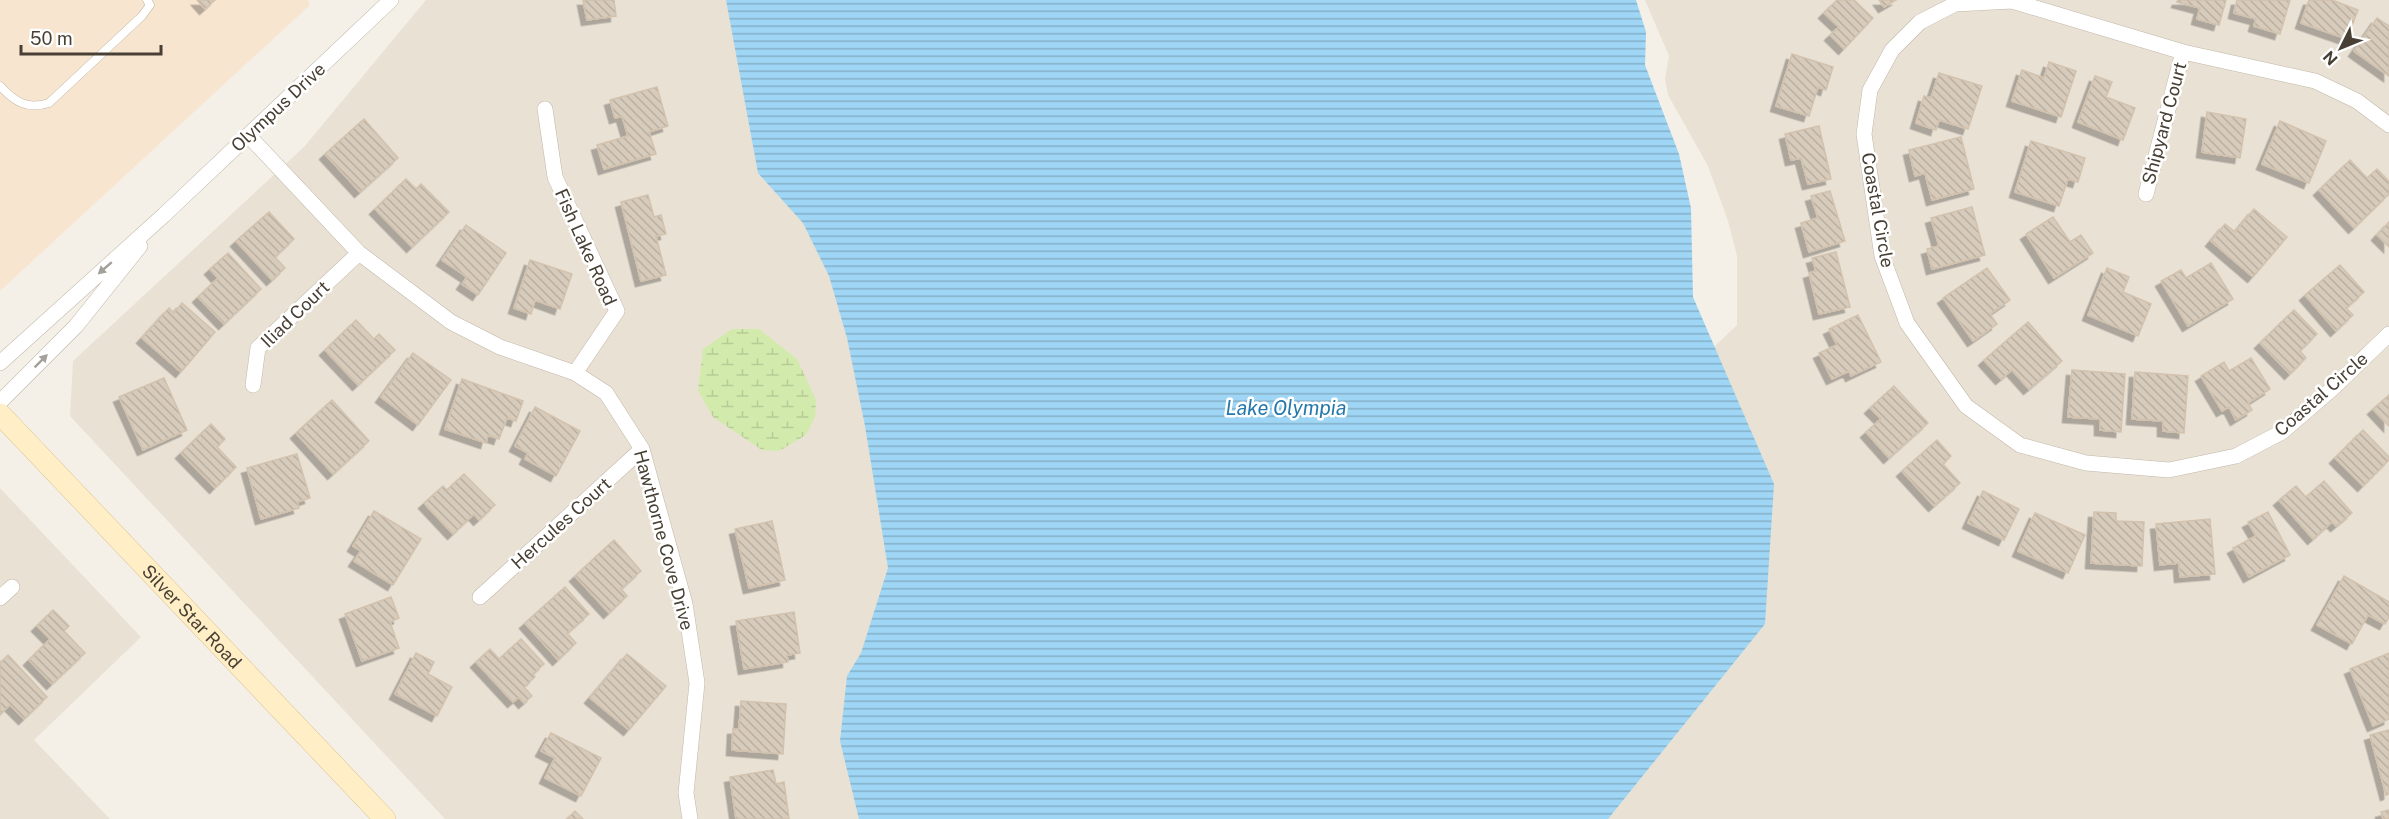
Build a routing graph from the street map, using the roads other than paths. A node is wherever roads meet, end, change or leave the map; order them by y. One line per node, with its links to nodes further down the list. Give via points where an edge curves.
1 (147, 0): 4 (lane, via 150,5 142,16 50,104 36,108 12,99)
2 (391, 0): 7 (street, Olympus Drive)
3 (2183, 52): 6 (street, Coastal Circle, via 2314,81 2357,101); 8 (street, Shipyard Court); 11 (street, Coastal Circle, via 2012,1 1954,4 1920,22 1892,50 1870,90 1864,134 1882,256 1907,323 1966,406 2020,445 2086,463 2169,470 2236,456 2282,432)
4 (0, 86)
5 (545, 109): 13 (street, Fish Lake Road, via 555,177 616,311)
6 (2389, 125)
7 (248, 135): 9 (street, Olympus Drive); 10 (street, Hawthorne Cove Drive)
8 (2146, 194)
9 (165, 215): 12 (street, Olympus Drive, one-way to 12); 15 (street, Olympus Drive, one-way to 9, via 76,326)
10 (358, 253): 13 (street, Hawthorne Cove Drive, via 451,322 500,347); 14 (street, Iliad Court, via 258,348)
11 (2389, 334)
12 (0, 363)
13 (575, 373): 17 (street, Hawthorne Cove Drive, via 606,393)
14 (253, 385)
15 (0, 402)
16 (0, 414): 21 (main road, Silver Star Road)
17 (642, 449): 19 (street, Hercules Court); 22 (street, Hawthorne Cove Drive, via 685,604 698,683 686,793)
18 (12, 587): 20 (street)
19 (480, 597)
20 (0, 598)
21 (385, 819)
22 (690, 819)

